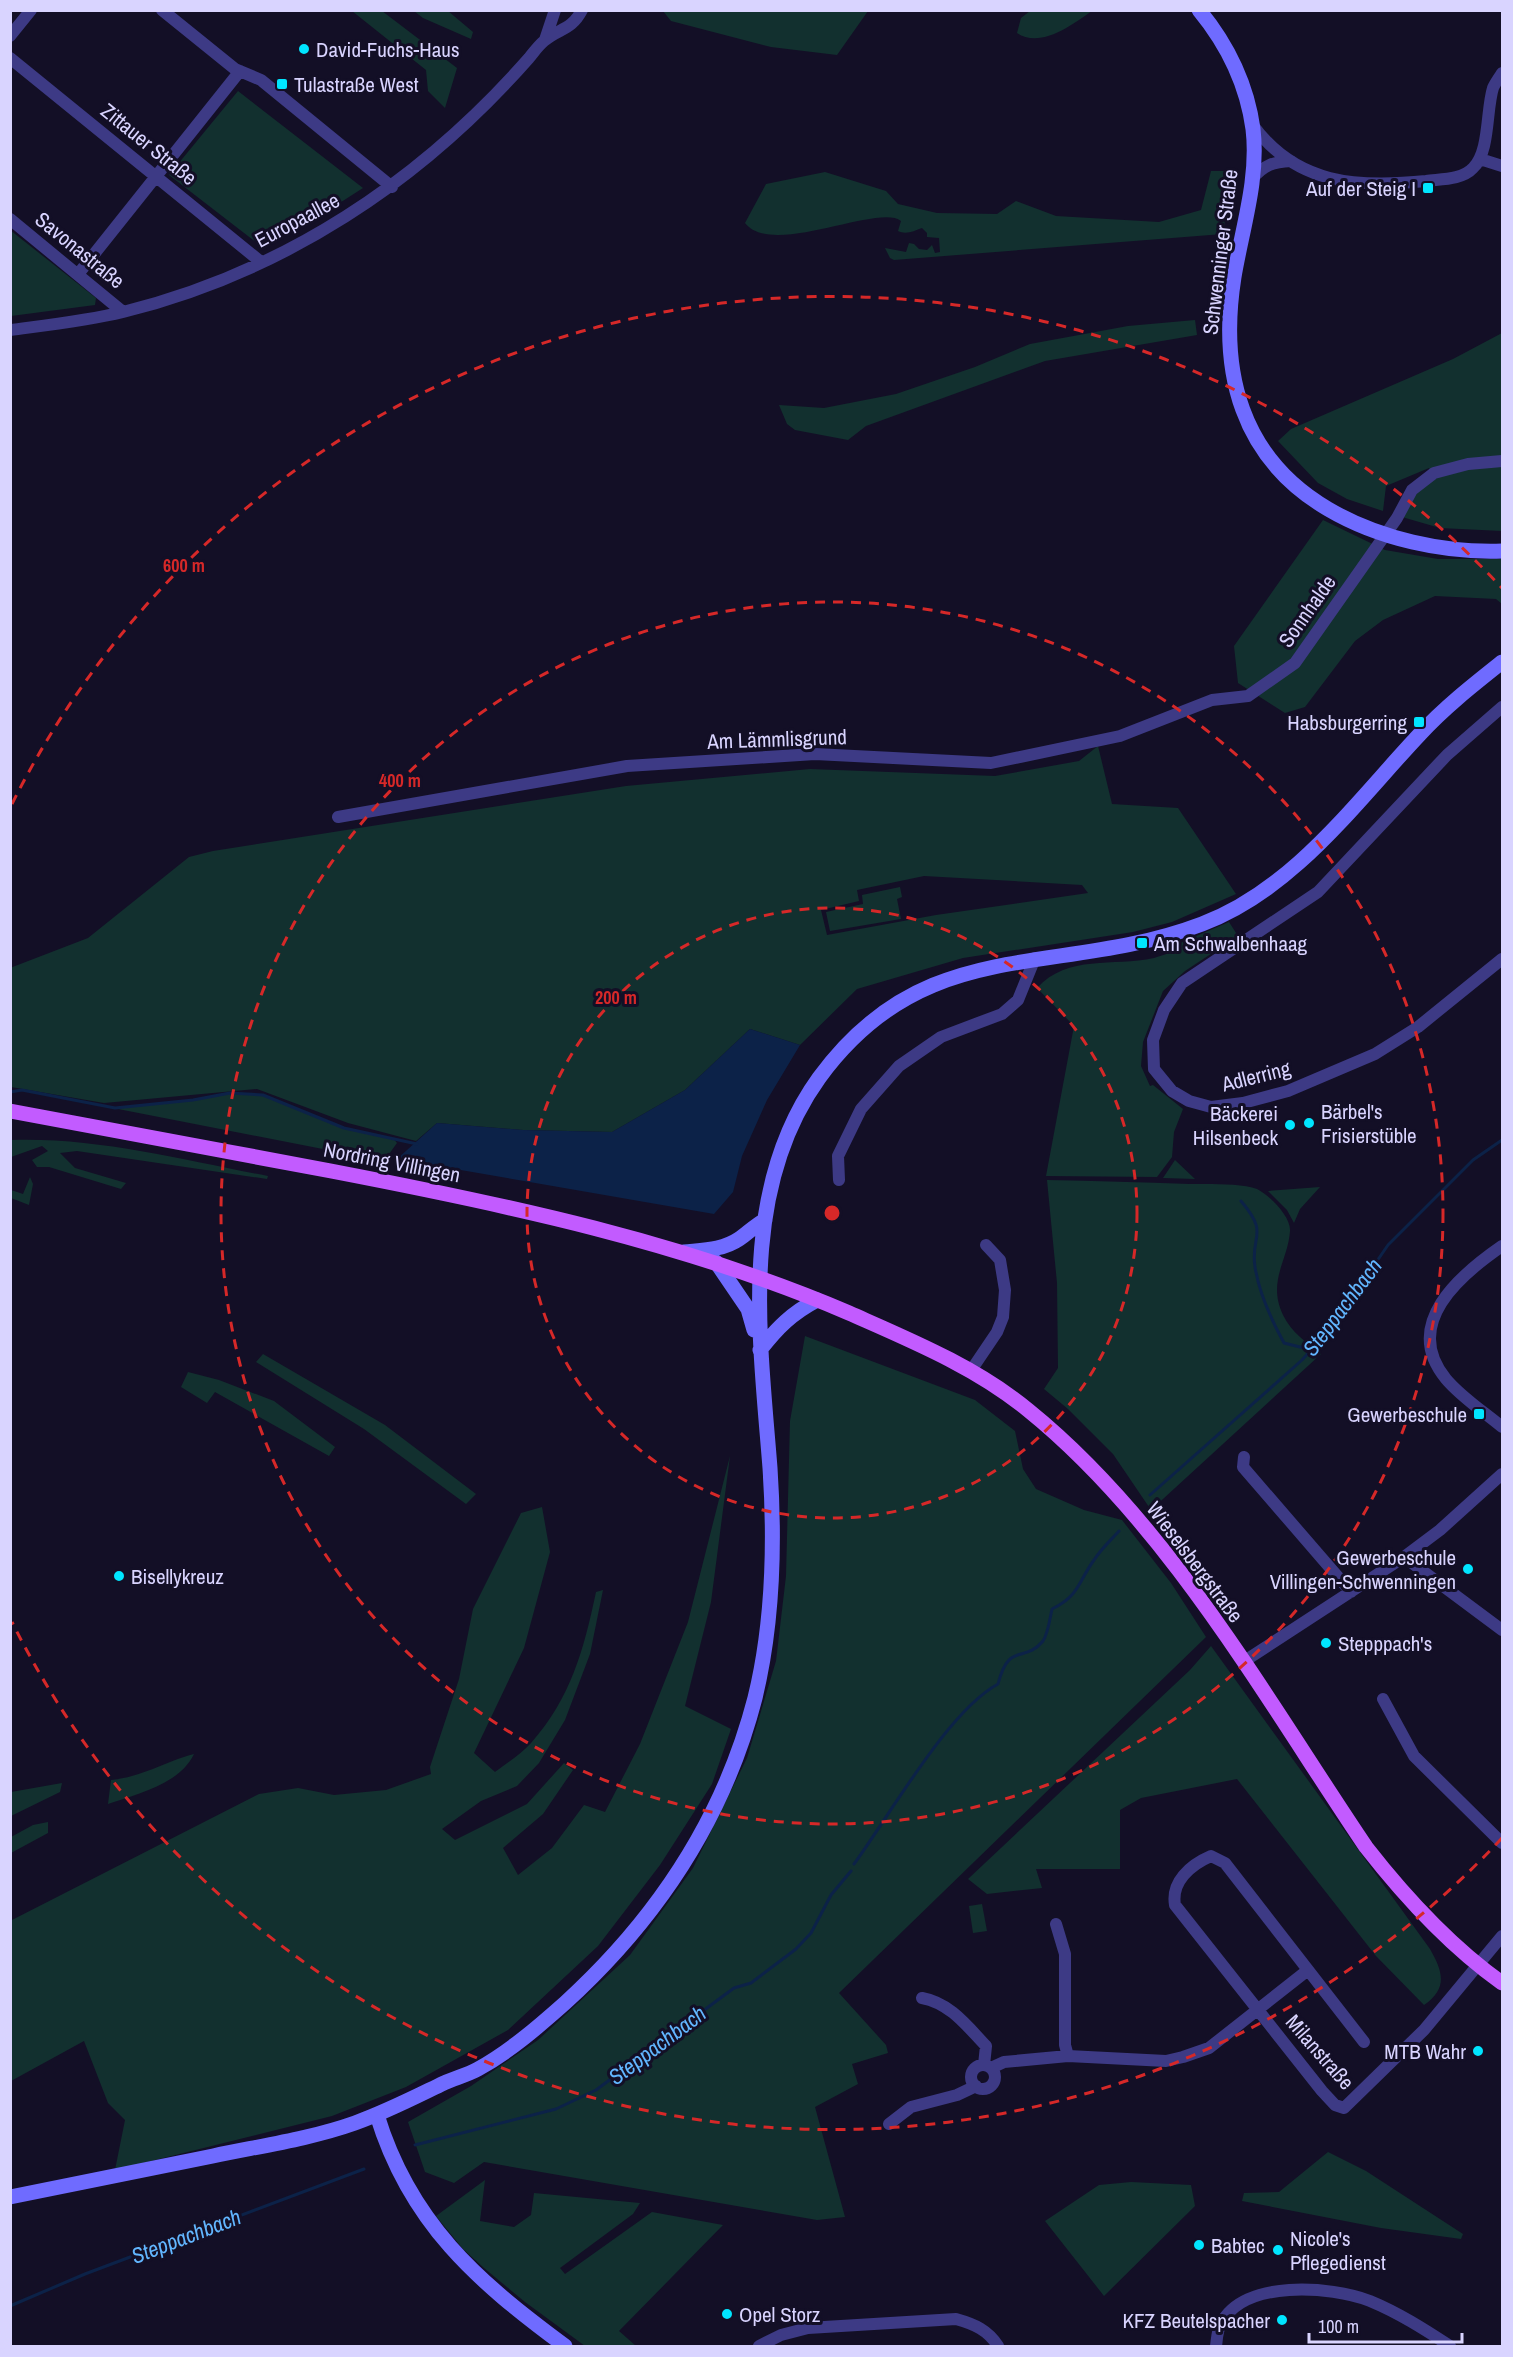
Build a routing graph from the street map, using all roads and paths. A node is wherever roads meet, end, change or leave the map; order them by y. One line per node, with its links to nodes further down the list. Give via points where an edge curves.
1 (31, 10): 6 (street)
2 (162, 10): 9 (street)
3 (555, 10): 7 (street, Europaallee)
4 (582, 10): 7 (street, Europaallee, via 573,24)
5 (1199, 10): 11 (street, Schwenninger Straße, via 1228,53 1241,81)
6 (10, 36)
7 (544, 40): 17 (street, Europaallee, via 458,133)
8 (10, 58): 15 (street, Zittauer Straße)
9 (240, 71): 15 (street); 17 (street, via 261,80)
10 (1503, 73): 12 (street, via 1493,86)
11 (1252, 124): 13 (street); 16 (street, Schwenninger Straße)
12 (1480, 159): 13 (street, via 1466,174 1391,184 1355,184 1329,178); 14 (street)
13 (1291, 161): 16 (street, via 1269,164)
14 (1503, 166)
15 (156, 175): 19 (street, Zittauer Straße); 20 (street)
16 (1252, 179): 24 (street, Schwenninger Straße, via 1230,318 1229,357 1247,424 1273,464 1299,490 1346,520)
17 (392, 186): 19 (street, Europaallee, via 315,236)
18 (10, 219): 20 (street, Savonastraße)
19 (261, 262): 21 (street, Europaallee, via 208,285)
20 (79, 273): 21 (street, Savonastraße)
21 (123, 312): 22 (street, Europaallee)
22 (10, 330)
23 (1503, 461): 24 (street, Sonnhalde, via 1468,464 1434,473 1412,490)
24 (1384, 534): 25 (street, Schwenninger Straße, via 1480,552); 27 (street, Sonnhalde, via 1295,663 1248,696)
25 (1503, 551)
26 (1503, 662): 30 (street, via 1424,730 1289,871 1241,906 1206,923 1142,944)
27 (1212, 700): 29 (street, Am Lämmlisgrund, via 1120,736 991,763 814,754 627,766)
28 (1503, 707): 31 (street, Adlerring, via 1447,755 1318,892 1182,983 1164,1010 1153,1040 1154,1069 1172,1091 1211,1107 1288,1091 1375,1054 1401,1038)
29 (338, 817)
30 (1035, 958): 33 (street, via 1018,1000 1002,1014 941,1037 899,1066 856,1119 838,1156); 34 (street, via 981,968 925,987 862,1030 820,1077 794,1120 777,1165)
31 (1503, 958)
32 (10, 1111): 37 (main road, Nordring Villingen, via 479,1200)
33 (839, 1180)
34 (765, 1220): 37 (street, via 720,1248); 39 (street)
35 (986, 1245): 42 (street, via 1000,1260 1005,1290 1003,1317)
36 (1503, 1246): 43 (street, via 1446,1293 1431,1327 1432,1348 1446,1379)
37 (684, 1251): 38 (main road, Nordring Villingen)
38 (716, 1262): 39 (main road, Nordring Villingen); 41 (street, via 748,1309)
39 (760, 1276): 40 (main road, Wieselsbergstraße); 41 (street)
40 (817, 1300): 41 (street, via 794,1312); 42 (main road, Wieselsbergstraße, via 904,1337)
41 (760, 1350): 63 (street, via 772,1522 771,1583 763,1645 755,1696 736,1752 694,1848 637,1930 538,2027 479,2068)
42 (970, 1372): 49 (main road, Wieselsbergstraße, via 1026,1408 1072,1450 1155,1540)
43 (1503, 1427)
44 (1244, 1457): 47 (street, via 1244,1467)
45 (1503, 1474): 46 (street)
46 (1404, 1557): 47 (street); 48 (street)
47 (1351, 1592): 49 (street)
48 (1503, 1630)
49 (1243, 1662): 54 (main road, Wieselsbergstraße, via 1380,1865 1432,1923)
50 (1383, 1699): 51 (street, via 1414,1756)
51 (1503, 1843)
52 (1056, 1924): 60 (street, via 1065,1954)
53 (1503, 1936): 54 (street)
54 (1478, 1966): 56 (main road, Wieselsbergstraße); 58 (street, Milanstraße, via 1424,2031 1344,2108 1335,2105 1322,2091)
55 (1308, 1970): 58 (street, Milanstraße); 58 (street, Milanstraße, via 1219,1858 1210,1856 1202,1860 1176,1884 1171,1907); 59 (street, Milanstraße)
56 (1503, 1983)
57 (922, 1998): 61 (street, via 951,2010 986,2046)
58 (1258, 2008): 60 (street, via 1209,2048 1183,2057 1166,2061)
59 (1364, 2042)
60 (1068, 2056): 61 (street)
61 (987, 2067): 62 (street, via 976,2067 972,2073); 62 (street, via 995,2079 991,2086)
62 (976, 2086): 64 (street, via 911,2107)
63 (376, 2115): 65 (street, via 332,2131); 66 (street, via 393,2161 416,2205 433,2227 488,2287)
64 (889, 2124)
65 (10, 2197)
66 (564, 2346)
67 (759, 2346): 68 (street, via 808,2328 956,2319 978,2325)
68 (998, 2346)
69 (1216, 2346): 70 (street, via 1220,2325 1237,2306 1278,2290 1303,2289 1367,2300 1408,2319)
70 (1450, 2346)

